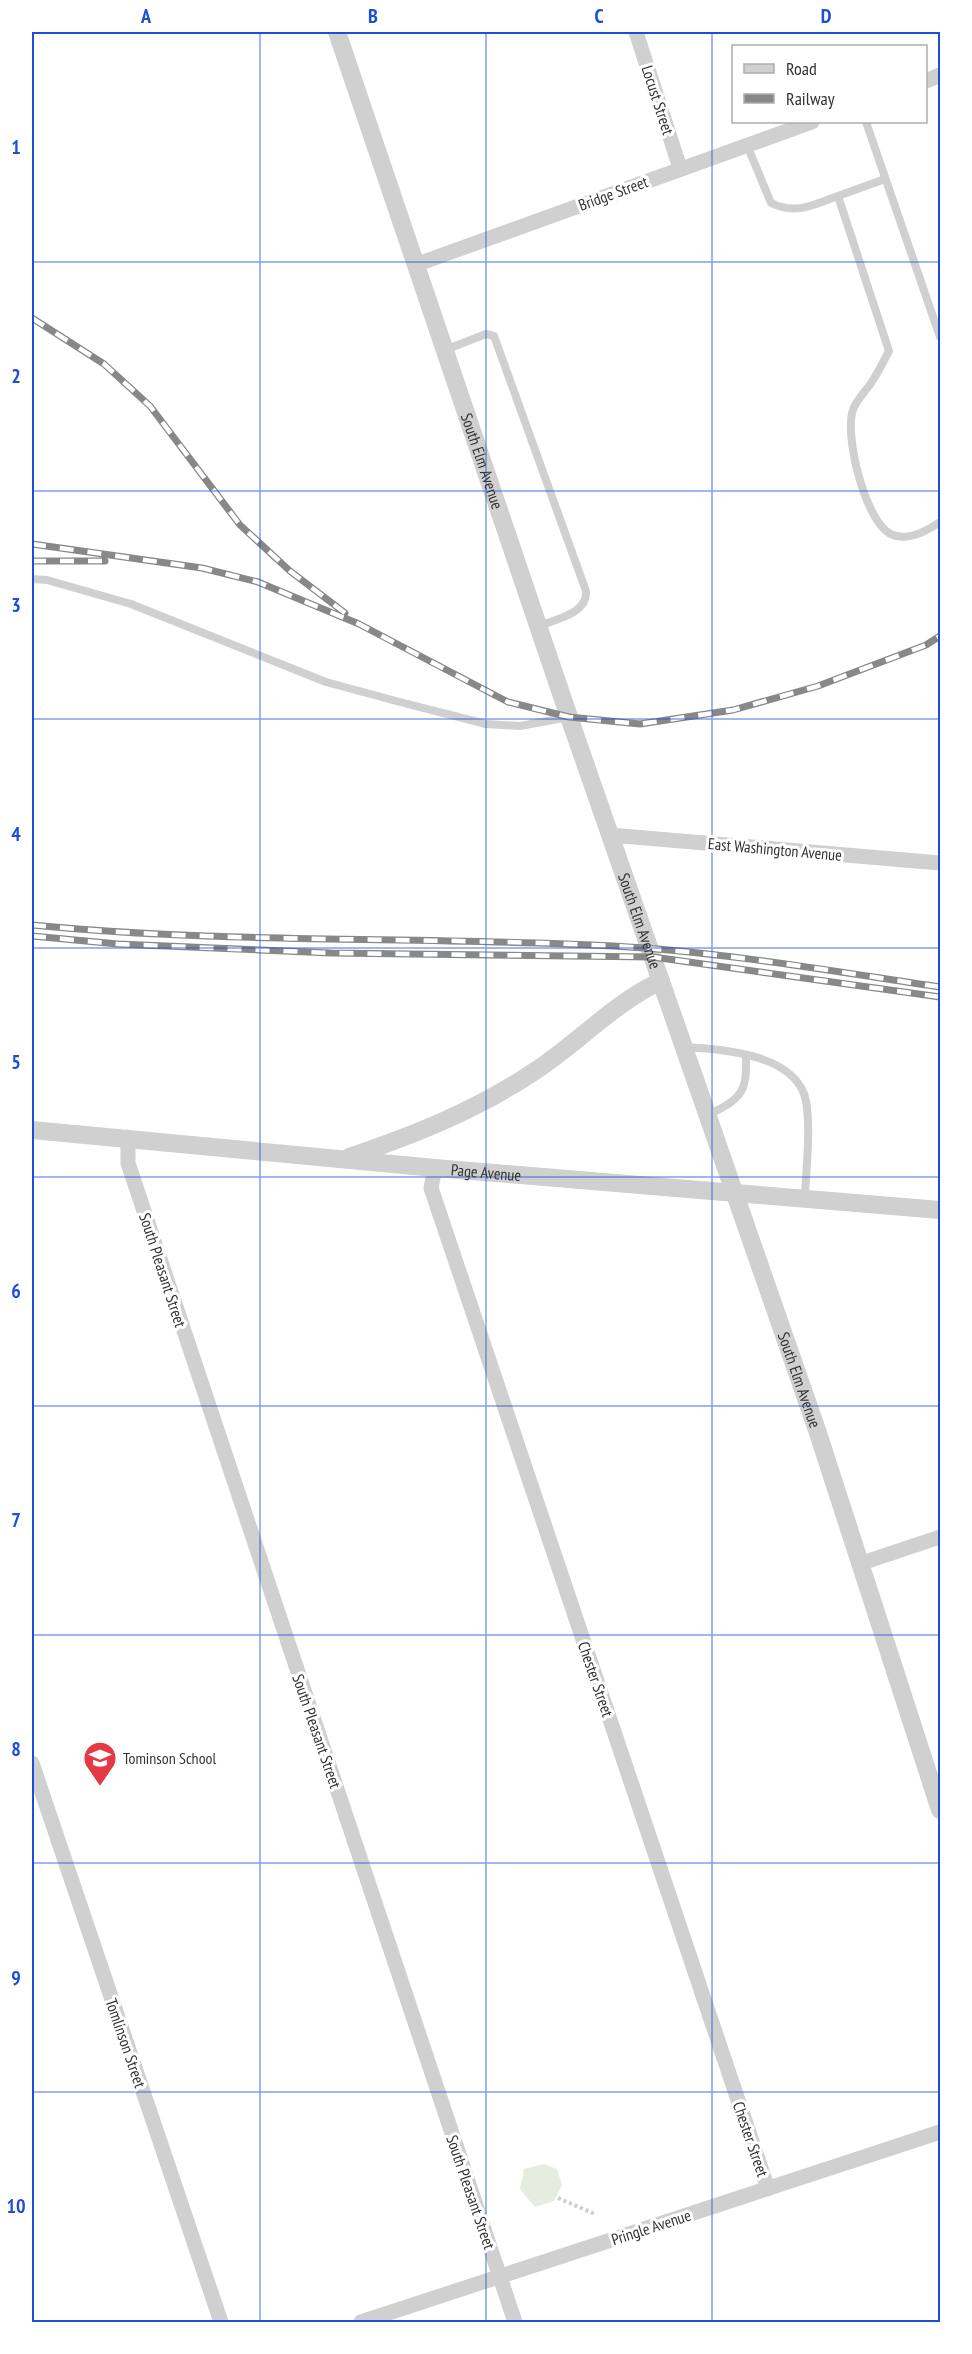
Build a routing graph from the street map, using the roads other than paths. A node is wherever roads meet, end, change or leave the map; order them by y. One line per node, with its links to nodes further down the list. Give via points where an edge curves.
1 (338, 32): 9 (street, South Elm Avenue)
2 (636, 32): 6 (street, Locust Street)
3 (809, 123): 5 (street, Bridge Street)
4 (866, 123): 7 (lane)
5 (747, 145): 6 (street, Bridge Street); 8 (lane, via 771,203 785,210)
6 (680, 168): 9 (street, Bridge Street)
7 (885, 179): 8 (lane); 10 (lane)
8 (838, 196): 12 (lane, via 889,351 853,409 855,461 871,512 889,533 907,537)
9 (415, 265): 11 (street, South Elm Avenue)
10 (940, 337)
11 (445, 350): 14 (street, South Elm Avenue); 14 (lane, via 486,334 494,336 586,591 580,609)
12 (940, 522)
13 (32, 579): 15 (lane, via 131,604 326,682 396,701 509,726)
14 (538, 626): 15 (street, South Elm Avenue)
15 (569, 717): 16 (street, South Elm Avenue)
16 (610, 836): 17 (street, East Washington Avenue); 18 (street, South Elm Avenue)
17 (940, 863)
18 (661, 981): 19 (street, South Elm Avenue); 24 (street, via 639,991 577,1042 493,1098 419,1133)
19 (684, 1047): 20 (lane); 21 (street, South Elm Avenue)
20 (746, 1055): 21 (lane, via 746,1083 736,1100); 27 (lane, via 774,1064 789,1075 806,1099)
21 (708, 1114): 26 (street, South Elm Avenue)
22 (32, 1130): 23 (street, Page Avenue)
23 (128, 1137): 24 (street, Page Avenue); 35 (street, South Pleasant Street, via 128,1163)
24 (343, 1159): 25 (street, Page Avenue)
25 (435, 1168): 26 (street, Page Avenue); 34 (street, Chester Street, via 431,1188)
26 (736, 1193): 27 (street, Page Avenue); 30 (street, South Elm Avenue)
27 (805, 1197): 28 (street, Page Avenue)
28 (940, 1210)
29 (940, 1537): 30 (street)
30 (859, 1564): 32 (street, South Elm Avenue)
31 (32, 1763): 36 (street, Tomlinson Street)
32 (940, 1810)
33 (940, 2132): 34 (street, Pringle Avenue)
34 (768, 2189): 35 (street, Pringle Avenue)
35 (500, 2277): 37 (street, Pringle Avenue); 38 (street, South Pleasant Street)
36 (221, 2322)
37 (361, 2322)
38 (515, 2322)

